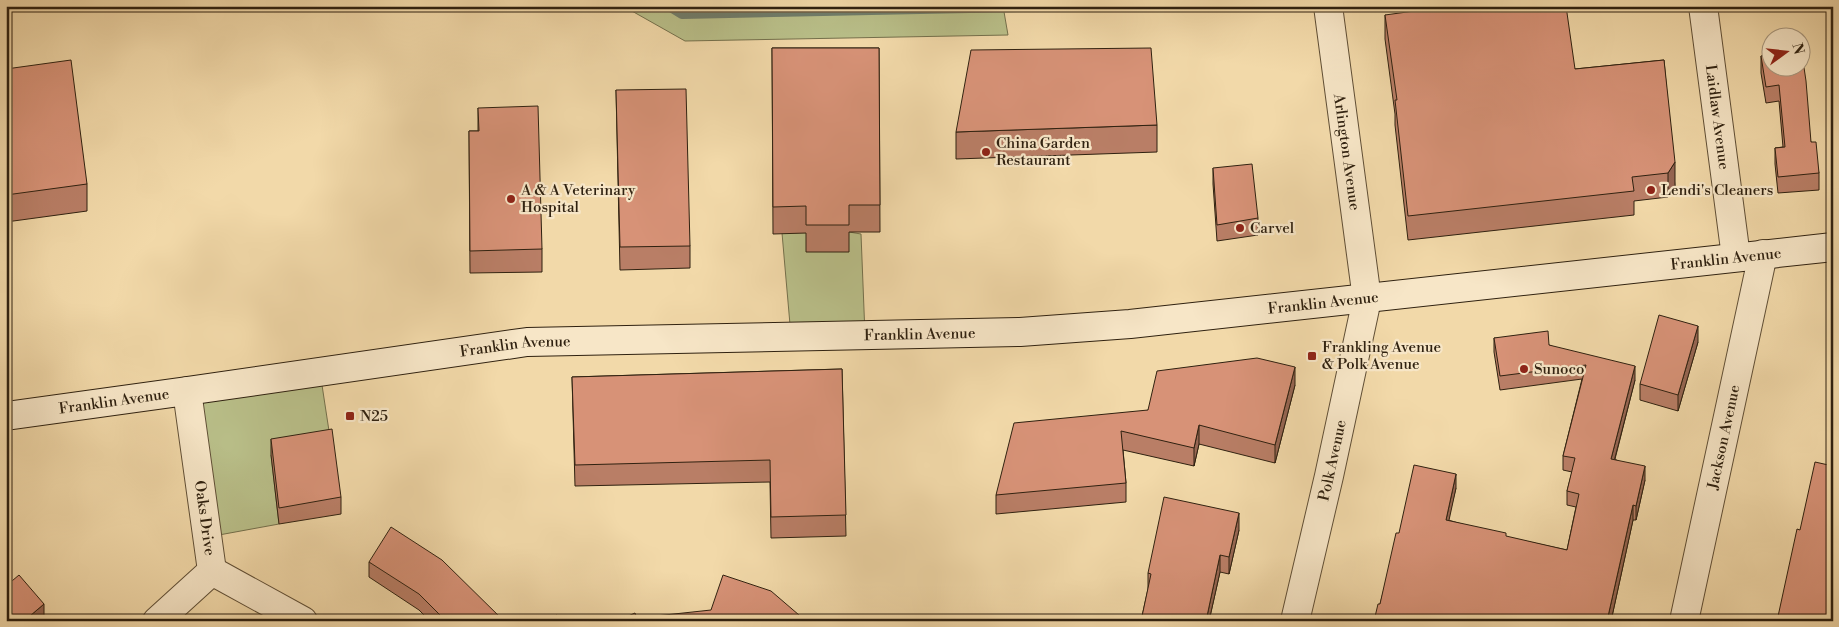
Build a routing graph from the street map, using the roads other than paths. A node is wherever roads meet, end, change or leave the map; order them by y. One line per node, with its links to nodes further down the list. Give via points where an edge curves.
1 (1328, 6): 6 (main road, Arlington Avenue)
2 (1703, 6): 5 (main road, Laidlaw Avenue)
3 (1833, 247): 4 (main road, Franklin Avenue)
4 (1763, 254): 5 (main road, Franklin Avenue); 13 (main road, Jackson Avenue)
5 (1736, 257): 6 (main road, Franklin Avenue)
6 (1367, 299): 7 (main road, Franklin Avenue, via 1020,332 527,342); 12 (main road, Polk Avenue, via 1330,476)
7 (187, 392): 8 (main road, Franklin Avenue); 9 (main road, Oaks Drive)
8 (6, 416)
9 (212, 571): 10 (main road, Oaks Drive); 11 (main road)
10 (157, 621)
11 (303, 621)
12 (1295, 621)
13 (1684, 621)

